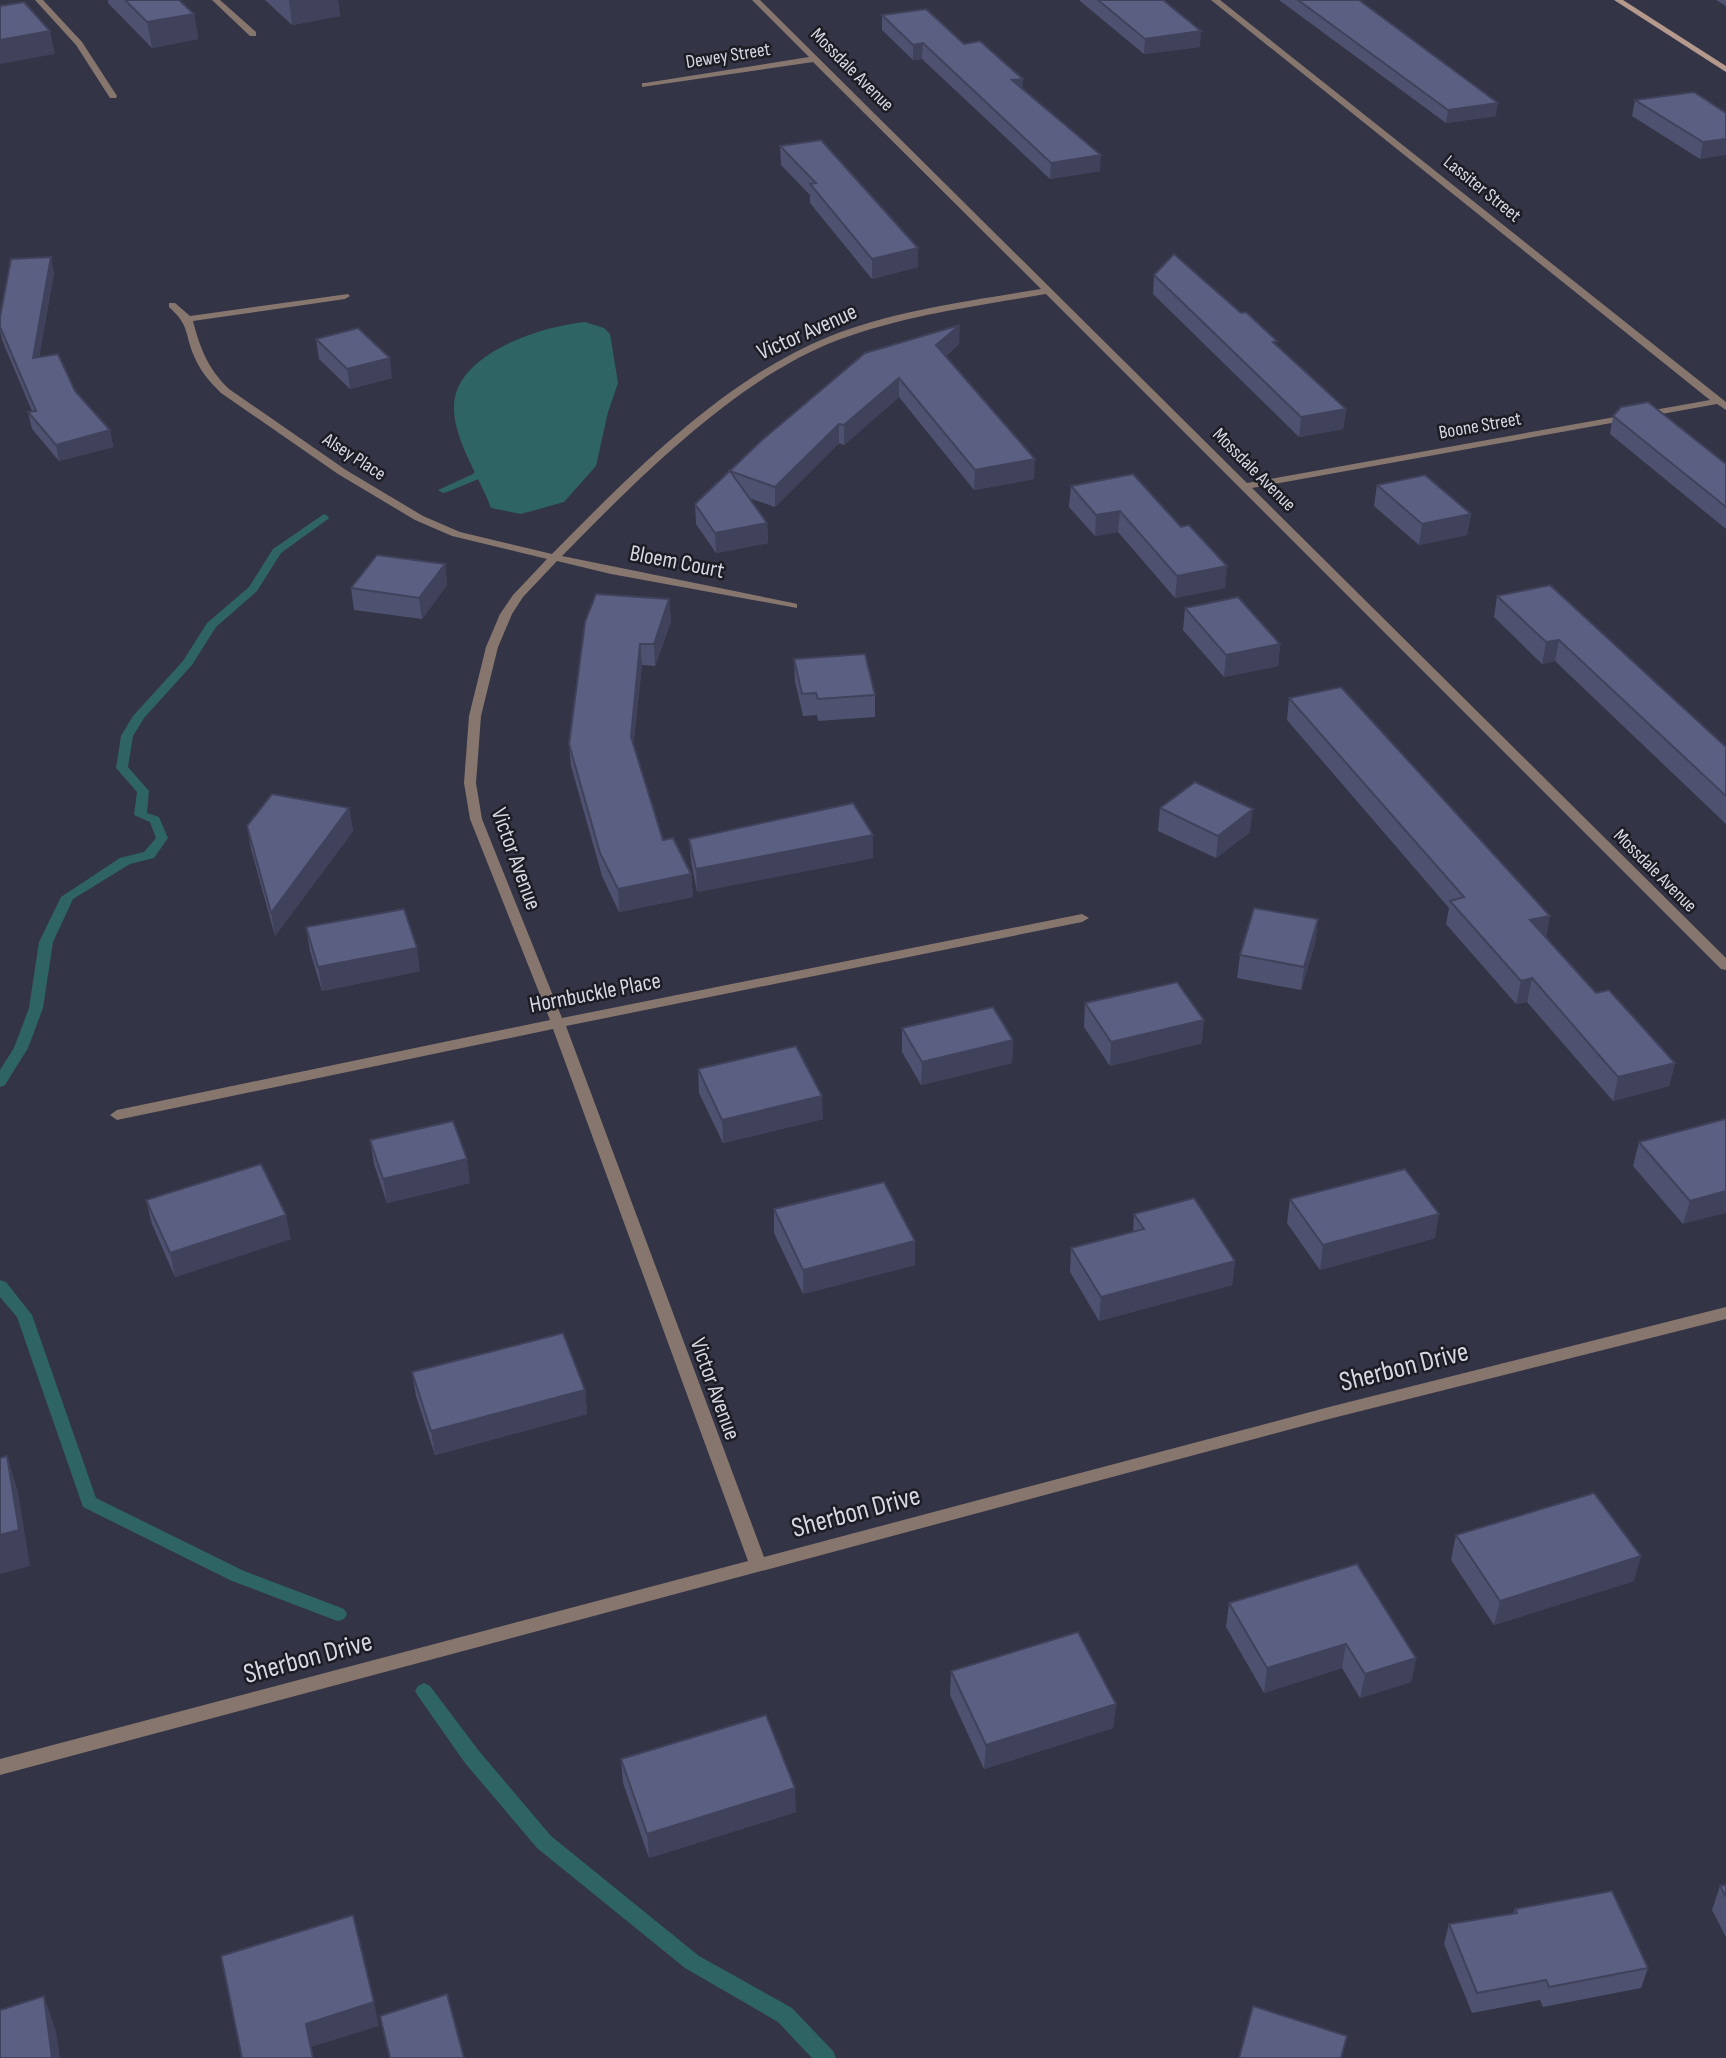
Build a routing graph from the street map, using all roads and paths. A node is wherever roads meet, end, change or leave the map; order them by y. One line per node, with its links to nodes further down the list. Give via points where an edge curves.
1 (39, 0): 10 (street, via 79,44)
2 (216, 0): 6 (street)
3 (757, 0): 7 (street, Mossdale Avenue)
4 (1214, 0): 15 (street, Lassiter Street)
5 (1618, 0): 8 (street)
6 (253, 34)
7 (815, 59): 9 (street, Dewey Street); 11 (street, Mossdale Avenue)
8 (1726, 70)
9 (646, 85)
10 (113, 96)
11 (1049, 291): 16 (street, Mossdale Avenue); 17 (street, Victor Avenue, via 909,316 834,338 794,356 736,391)
12 (345, 296): 14 (street)
13 (172, 305): 14 (street)
14 (188, 319): 17 (street, Alsey Place, via 200,363 210,378 342,472 456,534)
15 (1722, 404): 16 (street, Boone Street)
16 (1247, 486): 20 (street, Mossdale Avenue)
17 (553, 557): 18 (street, Bloem Court); 21 (street, Victor Avenue, via 506,614 492,647 475,716 470,783 477,819)
18 (793, 606)
19 (1082, 918): 21 (street, Hornbuckle Place)
20 (1726, 966)
21 (558, 1024): 22 (street, Hornbuckle Place); 24 (street, Victor Avenue)
22 (117, 1115)
23 (1726, 1312): 24 (street, Sherbon Drive)
24 (758, 1565): 25 (street, Sherbon Drive)
25 (0, 1768)

